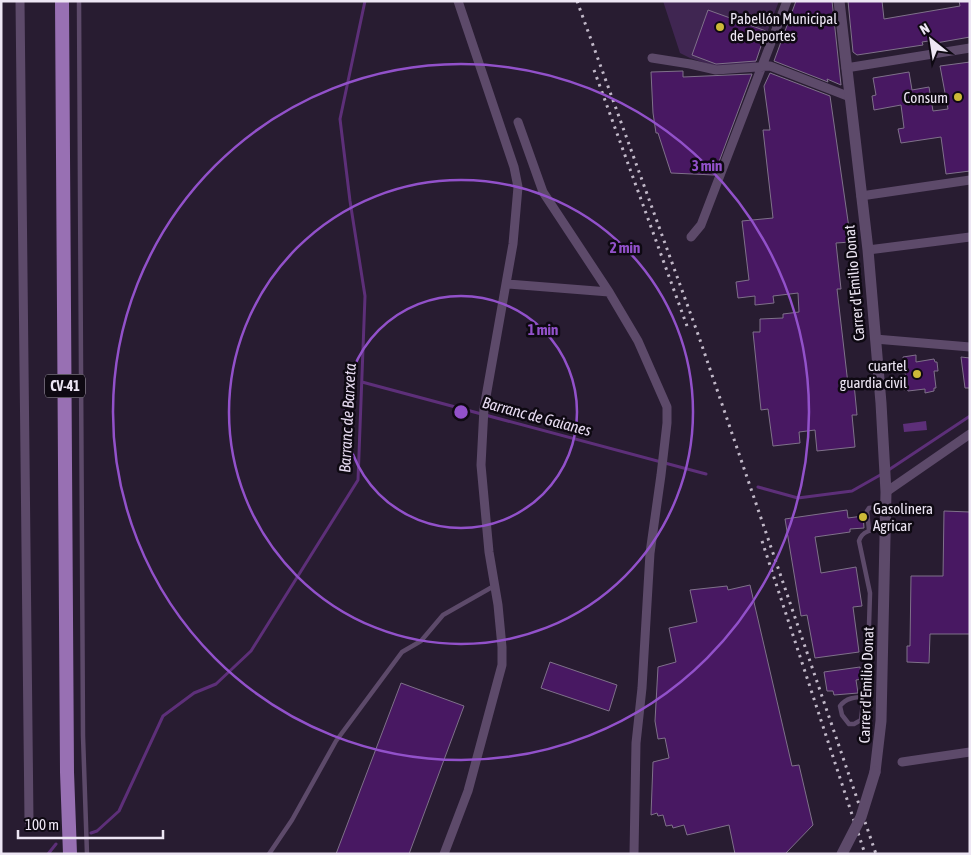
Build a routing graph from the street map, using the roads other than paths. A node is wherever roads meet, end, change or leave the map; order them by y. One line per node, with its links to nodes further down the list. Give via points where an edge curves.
1 (20, 1): 31 (street)
2 (62, 1): 32 (main road, CV-41)
3 (79, 1): 33 (lane, via 83,726)
4 (458, 1): 18 (street, via 518,187)
5 (787, 1): 9 (street)
6 (839, 1): 10 (street, Carrer d'Emilio Donat)
7 (970, 48): 10 (street)
8 (652, 58): 9 (street, via 716,70)
9 (762, 67): 11 (street, via 770,66); 15 (street, via 701,224)
10 (846, 68): 11 (street, Carrer d'Emilio Donat)
11 (850, 97): 14 (street, Carrer d'Emilio Donat)
12 (518, 122): 19 (street, via 543,192)
13 (970, 180): 14 (street)
14 (861, 196): 17 (street, Carrer d'Emilio Donat)
15 (691, 237)
16 (970, 237): 17 (street)
17 (868, 250): 20 (street, Carrer d'Emilio Donat)
18 (507, 284): 19 (street); 27 (street, via 484,408 481,465)
19 (609, 292): 36 (street, via 638,341 667,407 662,475 650,553 636,743)
20 (875, 339): 21 (street); 23 (street, Carrer d'Emilio Donat)
21 (970, 347)
22 (970, 434): 23 (street)
23 (886, 492): 24 (street, Carrer d'Emilio Donat)
24 (885, 506): 25 (street, Carrer d'Emilio Donat); 26 (lane, via 867,511)
25 (884, 529): 26 (lane); 37 (street, Carrer d'Emilio Donat, bridge, via 882,721 875,772 861,817)
26 (869, 530): 28 (lane, via 861,535 859,541 870,592)
27 (494, 586): 34 (lane, via 443,615 421,641 402,652 336,741); 35 (street, via 502,665 468,791)
28 (864, 698): 28 (lane, via 861,720 849,724 840,706 849,699)
29 (970, 752): 30 (street)
30 (902, 762)
31 (29, 821)
32 (70, 854)
33 (87, 854)
34 (269, 854)
35 (444, 854)
36 (634, 854)
37 (842, 854)

